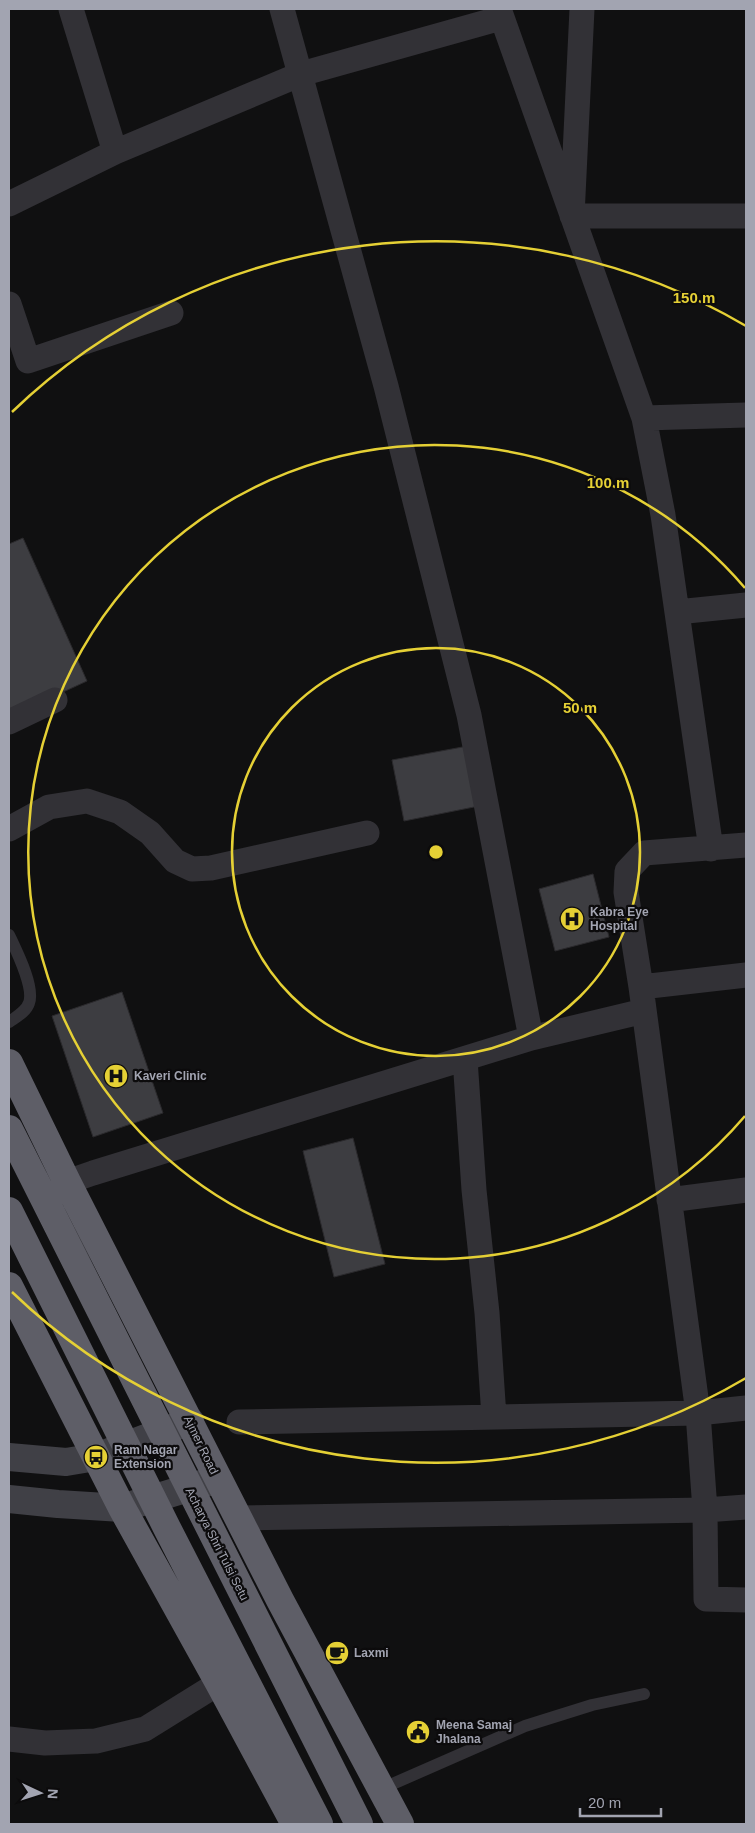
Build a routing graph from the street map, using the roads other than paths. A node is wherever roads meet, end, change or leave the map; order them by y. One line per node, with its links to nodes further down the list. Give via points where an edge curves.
1 (70, 9): 6 (street)
2 (282, 9): 5 (street)
3 (582, 9): 8 (street)
4 (500, 13): 5 (street); 8 (street)
5 (300, 74): 6 (street); 26 (street, via 386,386 469,715)
6 (115, 152): 7 (street)
7 (9, 204)
8 (572, 216): 9 (street); 13 (street)
9 (746, 216)
10 (9, 304): 11 (street, via 28,361)
11 (171, 313)
12 (746, 415): 13 (street)
13 (644, 418): 15 (street)
14 (746, 605): 15 (street)
15 (677, 612): 21 (street)
16 (56, 700): 17 (street)
17 (9, 722)
18 (9, 829): 19 (street, via 49,807 87,801 120,812 150,833 175,861 192,869 211,868)
19 (367, 833)
20 (746, 845): 21 (street)
21 (711, 848): 24 (street, via 644,853 627,872 626,892)
22 (9, 934): 25 (lane, via 30,993 24,1011)
23 (746, 975): 24 (street)
24 (643, 999): 26 (street); 32 (street)
25 (9, 1022)
26 (531, 1038): 27 (street)
27 (465, 1058): 30 (street); 37 (street)
28 (9, 1063): 30 (highway, Ajmer Road)
29 (9, 1129): 55 (highway, Acharya Shri Tulsi Setu)
30 (67, 1182): 38 (highway, Ajmer Road)
31 (746, 1190): 32 (street)
32 (669, 1200): 36 (street)
33 (9, 1211): 54 (highway)
34 (9, 1286): 41 (highway)
35 (746, 1408): 36 (street)
36 (698, 1413): 37 (street); 46 (street)
37 (494, 1417): 39 (street)
38 (190, 1421): 41 (main road); 42 (highway, Ajmer Road)
39 (239, 1422)
40 (9, 1457): 41 (main road, via 66,1462)
41 (96, 1457): 45 (highway)
42 (218, 1479): 45 (main road); 47 (highway, Ajmer Road)
43 (9, 1499): 45 (main road)
44 (746, 1507): 46 (street)
45 (122, 1508): 49 (highway)
46 (705, 1510): 47 (street); 48 (street, via 706,1599)
47 (238, 1518): 52 (highway, Ajmer Road)
48 (746, 1600)
49 (219, 1683): 51 (street, via 145,1729 96,1741 45,1743); 53 (highway)
50 (644, 1694): 52 (lane, via 525,1726)
51 (9, 1739)
52 (381, 1789): 56 (highway, Ajmer Road)
53 (295, 1824)
54 (319, 1824)
55 (359, 1824)
56 (400, 1824)

